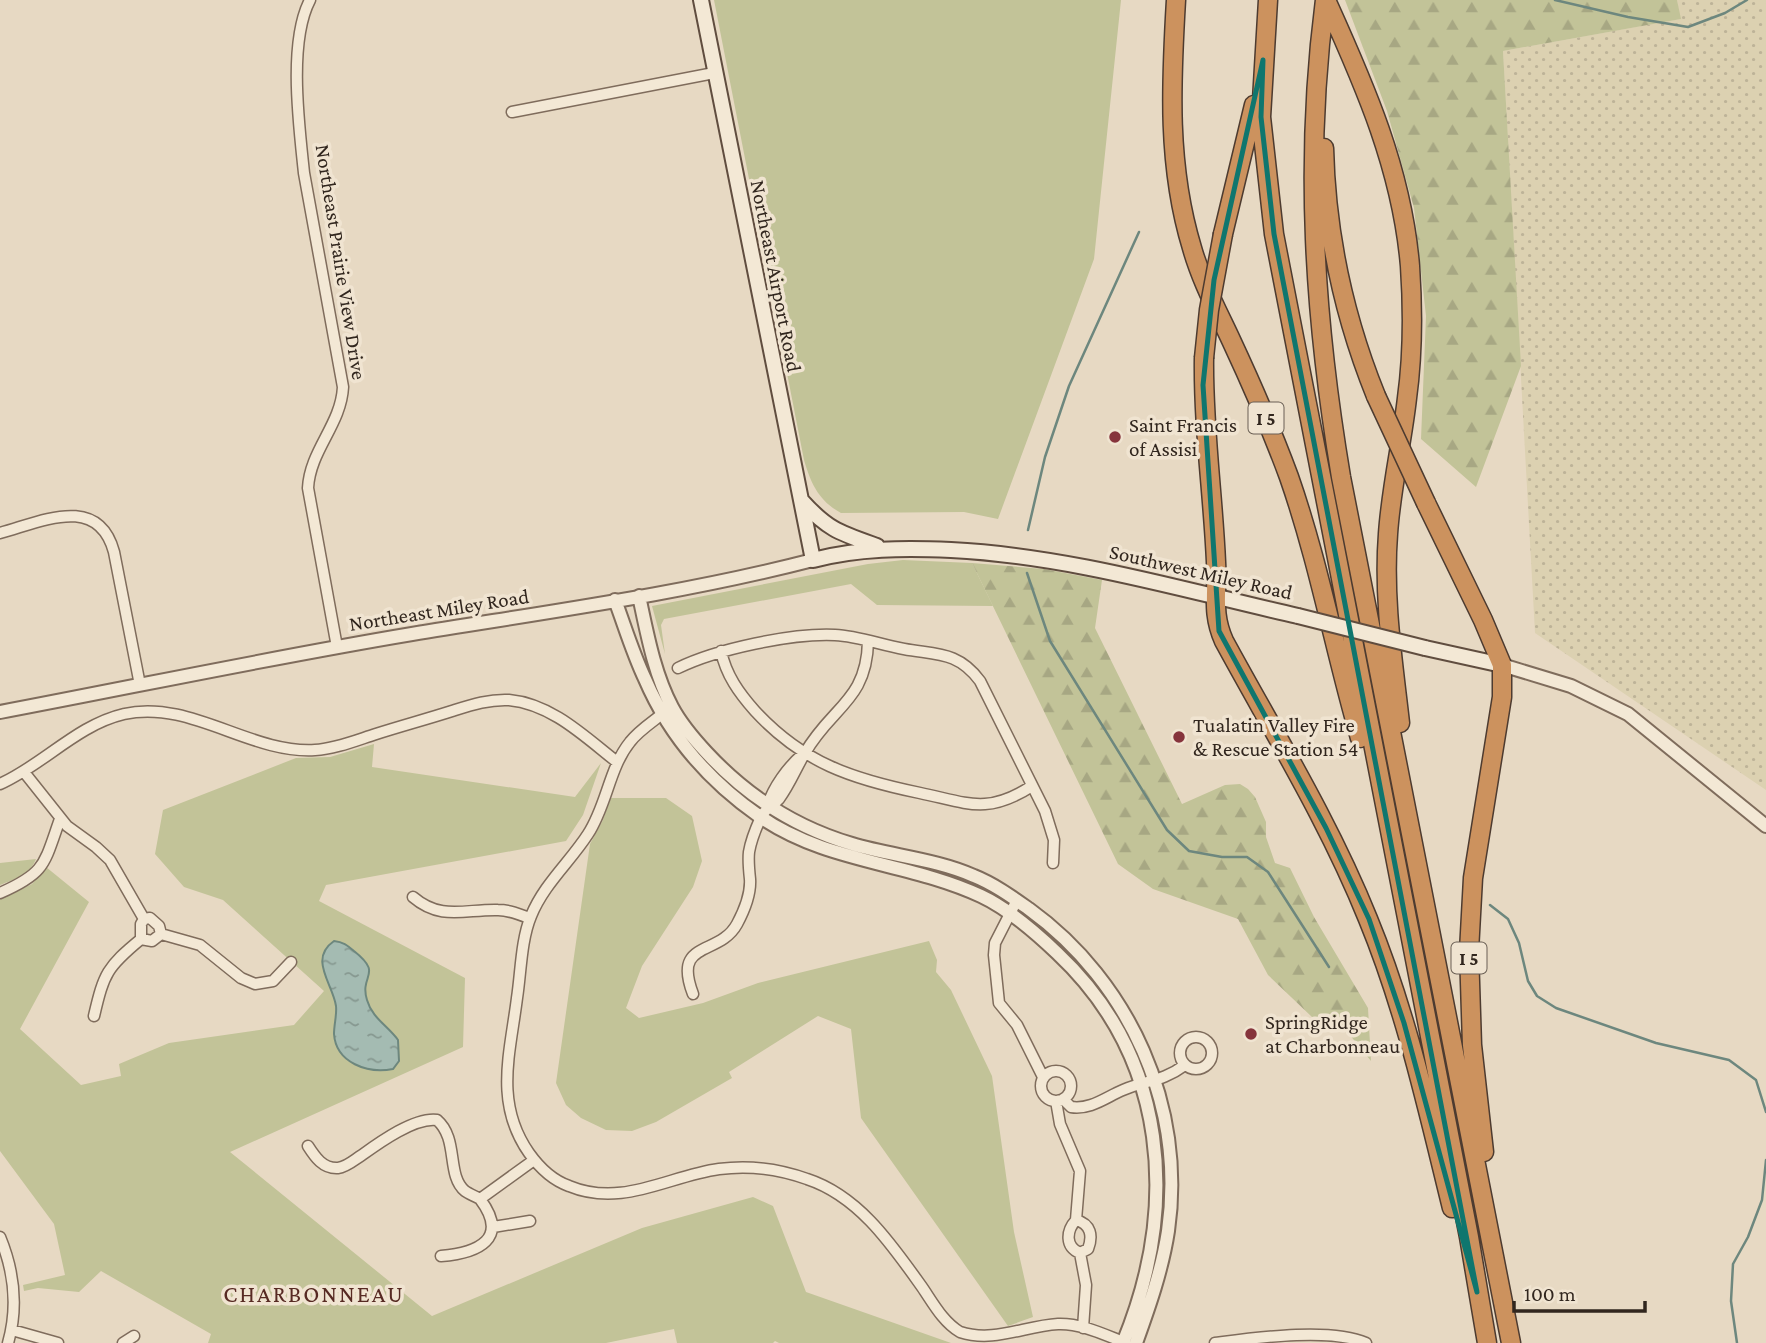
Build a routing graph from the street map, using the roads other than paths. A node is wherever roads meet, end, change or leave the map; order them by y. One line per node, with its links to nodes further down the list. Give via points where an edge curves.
1 (310, 0): 18 (street, Northeast Prairie View Drive, via 298,43 301,139 343,387 340,408 312,463 308,488)
2 (701, 0): 7 (main road, Northeast Airport Road)
3 (1176, 0): 34 (highway, I 5, via 1172,132 1187,232 1300,512)
4 (1268, 0): 6 (highway, I 5)
5 (1326, 0): 8 (highway, I 5); 30 (highway, I 5, via 1366,90 1392,164 1410,265 1411,366 1387,555)
6 (1263, 60): 15 (highway, I 5, bridge, via 1223,234 1204,358 1217,564); 34 (highway, I 5, via 1261,117 1274,234)
7 (714, 73): 9 (street); 10 (main road, Northeast Airport Road)
8 (1318, 74): 20 (highway, I 5, bridge, via 1336,265 1357,346); 30 (highway, I 5, via 1313,226 1318,317 1341,477)
9 (512, 112)
10 (800, 498): 12 (main road, via 841,535); 13 (main road, Northeast Airport Road)
11 (0, 533): 22 (street, via 74,515 92,520 107,532)
12 (885, 549): 13 (main road, Northeast Miley Road); 15 (main road, Southwest Miley Road, via 1028,556)
13 (813, 560): 14 (street, Northeast Miley Road)
14 (639, 596): 16 (street, Northeast Miley Road); 23 (street)
15 (1214, 597): 20 (main road, Southwest Miley Road, bridge); 61 (highway, I 5, via 1224,641 1326,828 1383,956)
16 (615, 600): 18 (street, Northeast Miley Road); 23 (street, via 644,678)
17 (868, 641): 19 (street, via 814,635); 25 (street, via 862,679); 29 (street, via 940,653 968,667 980,681)
18 (337, 648): 22 (street, Northeast Miley Road)
19 (721, 651): 21 (street); 25 (street, via 729,676 745,699)
20 (1502, 665): 33 (street, via 1571,686 1628,714); 59 (highway, I 5, via 1502,697 1474,878 1469,951 1472,1045)
21 (678, 668)
22 (140, 685): 24 (street, Northeast Miley Road)
23 (667, 710): 26 (street, via 634,737); 31 (street, via 685,748 703,768)
24 (0, 712)
25 (804, 754): 29 (street, via 855,778 977,804 1006,802); 31 (street, via 792,763)
26 (617, 762): 27 (street, via 552,714 508,700 478,703 312,750 281,747 175,714 138,712 89,728); 40 (street, via 597,819 551,880)
27 (24, 772): 28 (street); 32 (street)
28 (0, 784)
29 (1032, 786): 35 (street, via 1052,830)
30 (1404, 800): 59 (highway, I 5)
31 (764, 812): 38 (street, via 825,836 974,876); 39 (street, via 802,840 953,884); 45 (street, via 749,853 746,904 727,938 690,960 686,970)
32 (60, 819): 36 (street, via 35,874); 41 (street, via 110,860)
33 (1766, 826)
34 (1390, 836): 61 (highway, I 5)
35 (1054, 863)
36 (0, 893)
37 (413, 897): 40 (street, via 420,904 451,913 496,909)
38 (1017, 900): 39 (street); 49 (street, via 1059,932 1103,980 1129,1021)
39 (1009, 914): 48 (street, via 995,943 999,1003 1017,1025); 49 (street, via 1072,967 1097,998)
40 (530, 918): 52 (street, via 507,1094 513,1125)
41 (144, 919): 42 (street, via 155,921); 43 (street)
42 (161, 934): 43 (street, via 152,941); 44 (street, via 200,944 255,984 273,981)
43 (141, 939): 46 (street, via 109,967)
44 (291, 962)
45 (693, 994)
46 (94, 1016)
47 (1185, 1065): 49 (street)
48 (1043, 1077): 50 (street, via 1045,1096); 50 (street, via 1057,1070 1069,1077 1071,1089)
49 (1149, 1083): 50 (street, via 1126,1088 1086,1107 1071,1108); 68 (street, via 1156,1213 1148,1271)
50 (1060, 1100): 54 (street, via 1060,1124 1080,1171)
51 (308, 1146): 53 (street, via 328,1167 344,1167 402,1130 437,1120 451,1143 459,1182)
52 (534, 1160): 53 (street); 62 (street, via 570,1187 601,1194 632,1193 733,1167 808,1179 843,1198 870,1221 940,1313 961,1332 993,1339 1058,1324)
53 (480, 1199): 56 (street)
54 (1076, 1220): 58 (street, via 1068,1234 1069,1244); 58 (street, via 1089,1229 1091,1239 1088,1249)
55 (530, 1221): 56 (street)
56 (493, 1227): 60 (street, via 478,1248)
57 (0, 1237): 63 (street, via 14,1289)
58 (1080, 1253): 62 (street, via 1086,1285)
59 (1493, 1253): 72 (highway, I 5)
60 (441, 1256)
61 (1477, 1292): 71 (highway, I 5)
62 (1083, 1328): 68 (street)
63 (12, 1330): 65 (street); 66 (street)
64 (134, 1336): 67 (street)
65 (8, 1343)
66 (58, 1343)
67 (123, 1343)
68 (1127, 1343)
69 (1215, 1343): 70 (street, via 1310,1336)
70 (1366, 1343)
71 (1487, 1343)
72 (1511, 1343)

